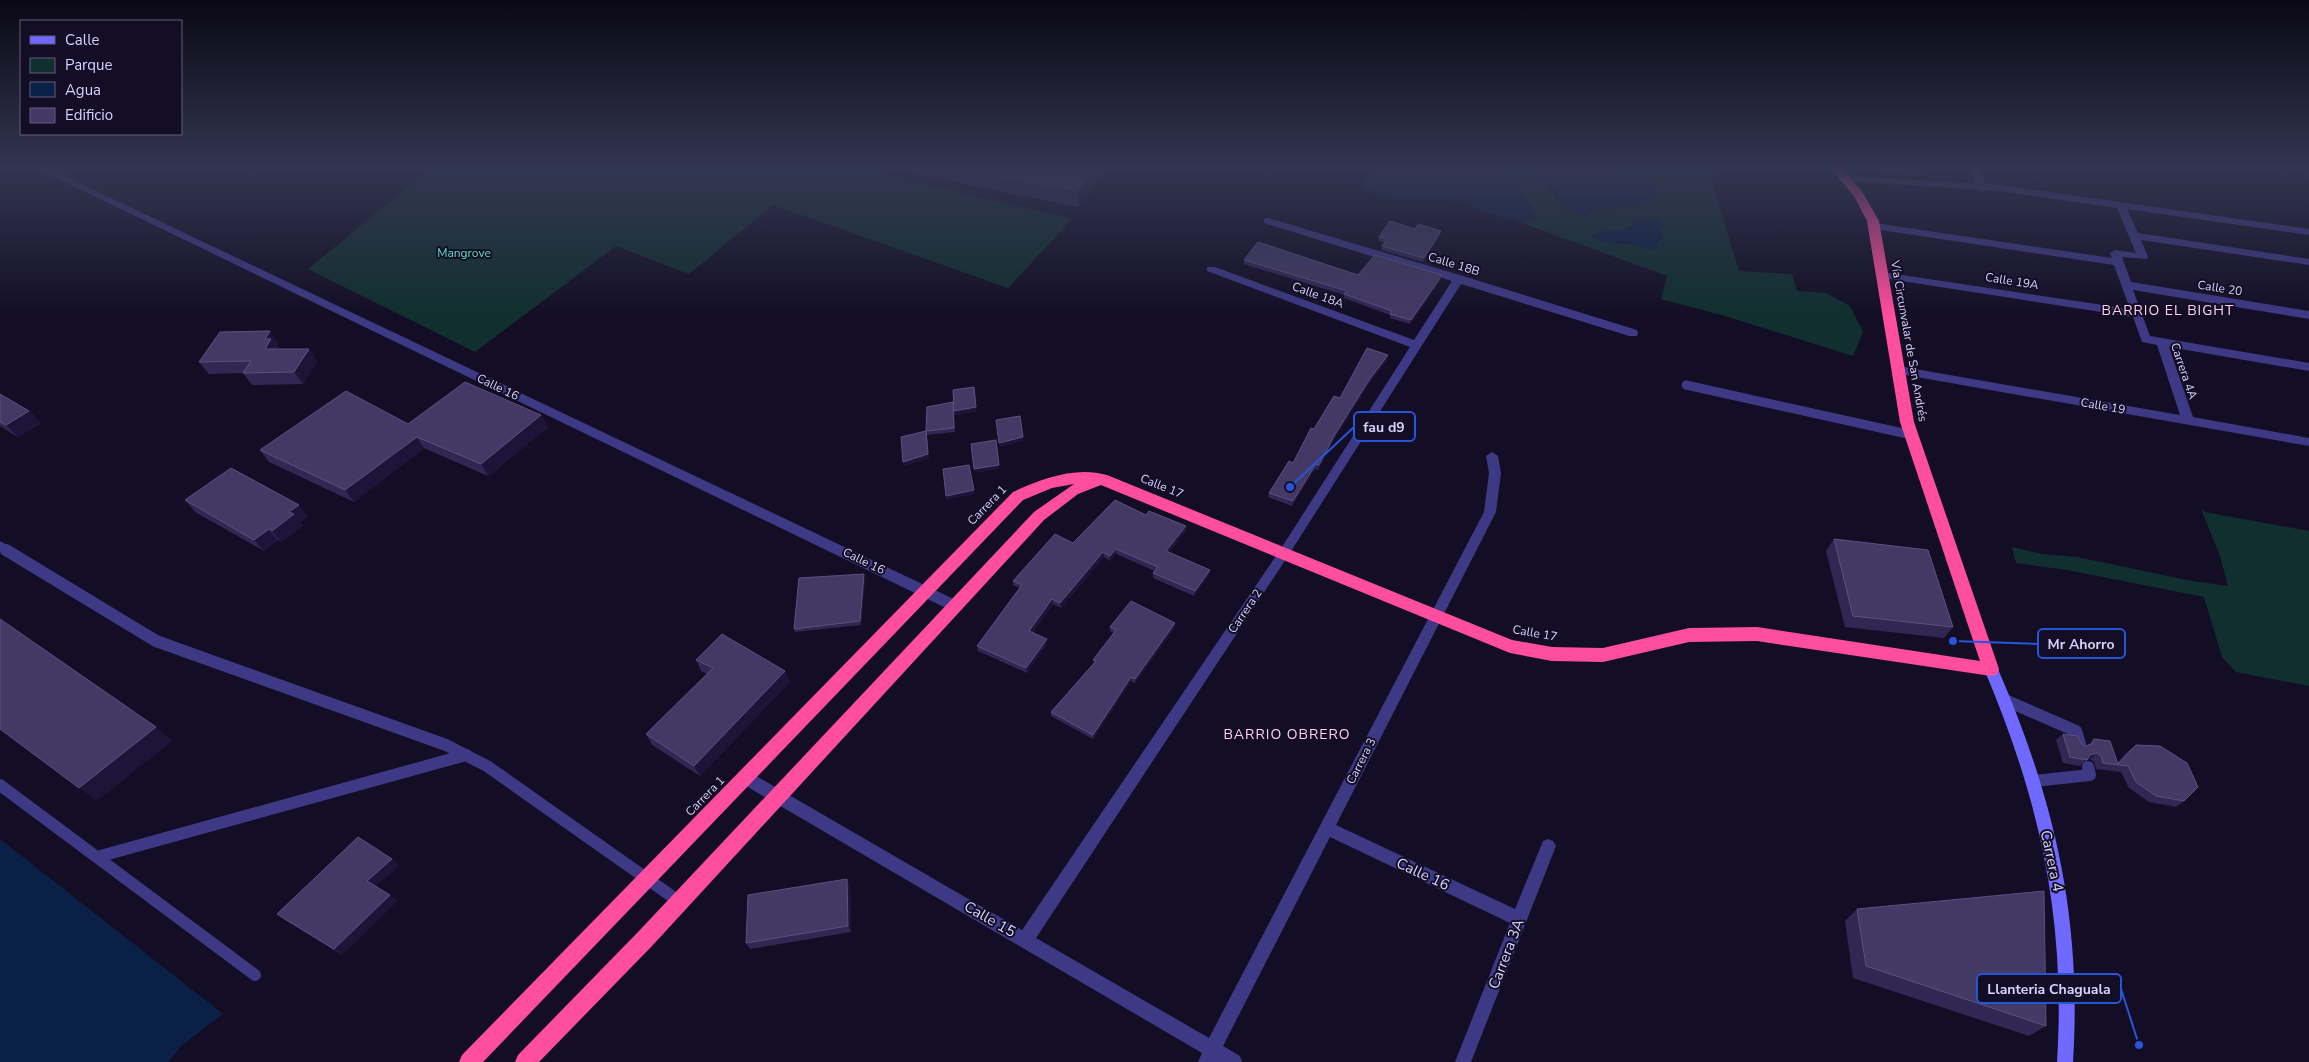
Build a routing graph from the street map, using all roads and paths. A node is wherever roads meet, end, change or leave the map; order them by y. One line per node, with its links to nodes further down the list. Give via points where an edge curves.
1 (145, 218): 30 (street, Calle 16)
2 (1870, 218): 6 (highway, Vía Circunvalar de San Andrés)
3 (2126, 218): 8 (street)
4 (2212, 218): 7 (street)
5 (1268, 221): 13 (street, Calle 18B)
6 (1874, 226): 9 (street); 12 (highway, Vía Circunvalar de San Andrés)
7 (2309, 232)
8 (2134, 236): 9 (street, via 2143,257 2115,253); 10 (street)
9 (2118, 262): 14 (street, Carrera 4A)
10 (2309, 262)
11 (1211, 269): 19 (street, Calle 18A)
12 (1882, 275): 15 (street, Calle 19A); 21 (highway, Vía Circunvalar de San Andrés)
13 (1458, 278): 17 (street, Calle 18B); 19 (street, Carrera 2)
14 (2126, 285): 15 (street, Carrera 4A); 16 (street, Calle 20)
15 (2137, 314): 18 (street, Carrera 4A, via 2146,339)
16 (2309, 315)
17 (1633, 333)
18 (2162, 342): 20 (street); 23 (street, Carrera 4A)
19 (1416, 345): 29 (street, Carrera 2)
20 (2309, 367)
21 (1898, 370): 23 (street, Calle 19); 24 (highway, Vía Circunvalar de San Andrés)
22 (1686, 385): 24 (lane)
23 (2188, 421): 25 (street, Calle 19)
24 (1912, 435): 33 (highway, Vía Circunvalar de San Andrés)
25 (2309, 442)
26 (1492, 456): 32 (street, Carrera 3, via 1495,473 1490,512)
27 (1102, 478): 29 (highway, Calle 17); 30 (highway, Carrera 1, via 1069,477 1045,482 1018,496); 31 (highway, via 1073,490 1039,516)
28 (0, 546): 36 (lane, via 156,642 446,745)
29 (1284, 553): 32 (highway, Calle 17); 48 (street, Carrera 2)
30 (927, 591): 31 (street, Calle 16); 38 (highway, Carrera 1)
31 (955, 606): 41 (highway)
32 (1435, 617): 33 (highway, Calle 17, via 1510,646 1552,654 1603,655 1689,636 1757,634); 42 (street, Carrera 3)
33 (1991, 669): 34 (street, Carrera 4)
34 (2005, 700): 35 (lane, via 2076,731); 39 (street, Carrera 4)
35 (2080, 744)
36 (466, 755): 44 (lane); 45 (lane, via 487,766)
37 (2088, 767): 39 (lane, via 2090,775)
38 (746, 778): 41 (street, Calle 15); 45 (highway, Carrera 1)
39 (2034, 781): 55 (street, Carrera 4, via 2061,900 2067,978)
40 (0, 785): 44 (lane)
41 (778, 796): 46 (highway); 48 (street, Calle 15)
42 (1326, 828): 47 (street, Calle 16); 50 (street, Carrera 3)
43 (1548, 846): 47 (street, Carrera 3A)
44 (97, 857): 49 (lane)
45 (647, 879): 46 (lane); 51 (highway, Carrera 1)
46 (680, 902): 52 (highway)
47 (1519, 919): 54 (street, Carrera 3A)
48 (1025, 940): 50 (street, Calle 15)
49 (254, 975)
50 (1210, 1056): 53 (street, Calle 15)
51 (469, 1062)
52 (525, 1062)
53 (1234, 1062)
54 (1463, 1062)
55 (2065, 1062)

